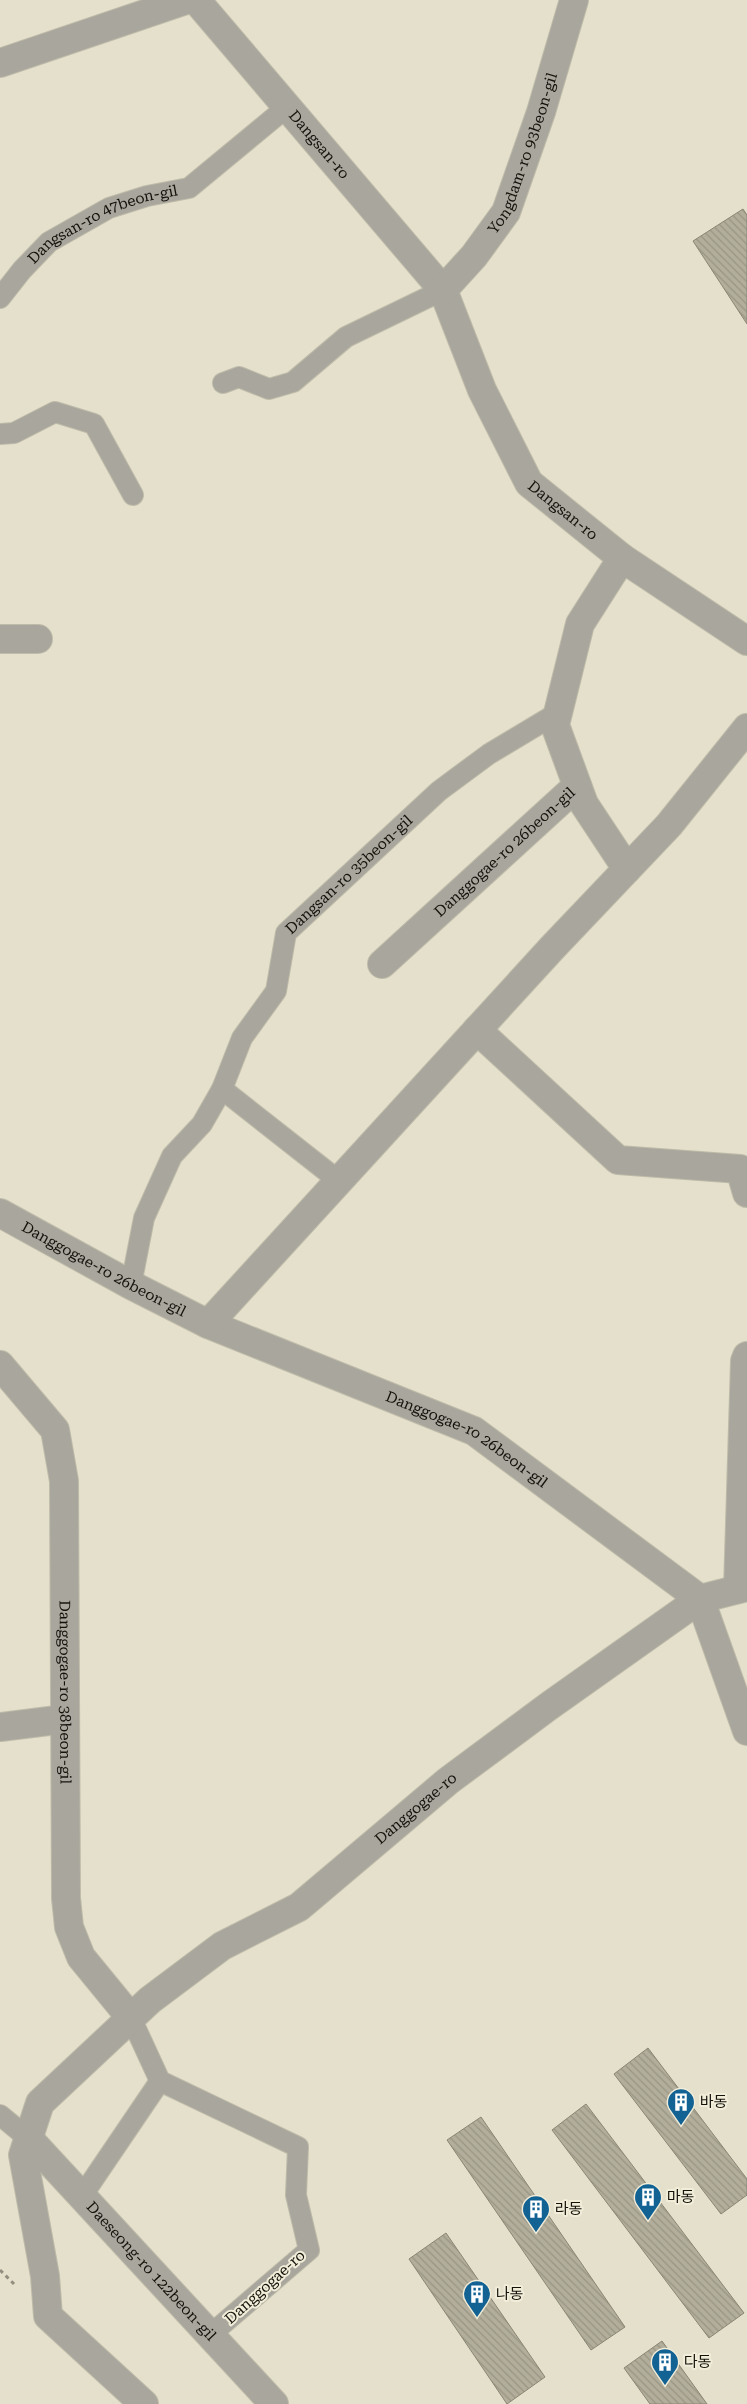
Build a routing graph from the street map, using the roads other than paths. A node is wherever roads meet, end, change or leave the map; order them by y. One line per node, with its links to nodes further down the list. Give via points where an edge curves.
1 (186, 0): 4 (street)
2 (196, 0): 5 (street, Dangsan-ro)
3 (574, 0): 6 (street, Yongdam-ro 93beon-gil, via 541,112 506,212 474,256)
4 (0, 63)
5 (287, 108): 6 (street, Dangsan-ro); 7 (lane, Dangsan-ro 47beon-gil, via 189,188 109,208 49,242)
6 (443, 290): 8 (lane, via 346,337 293,382 269,389 239,377); 11 (street, Dangsan-ro, via 482,390 529,483)
7 (0, 298)
8 (223, 383)
9 (0, 434): 10 (lane, via 14,433 55,412 94,424)
10 (133, 495)
11 (622, 558): 14 (street, Dangsan-ro); 15 (street, via 580,624)
12 (0, 639): 13 (street)
13 (38, 639)
14 (747, 641)
15 (557, 719): 17 (street); 21 (lane, Dangsan-ro 35beon-gil, via 489,754 440,791 286,933 276,991 242,1038)
16 (747, 728): 18 (street, via 669,825)
17 (577, 786): 18 (street, Danggogae-ro 26beon-gil, via 584,804); 19 (street, Danggogae-ro 26beon-gil)
18 (627, 869): 20 (street)
19 (382, 964)
20 (477, 1030): 22 (street); 23 (street, via 618,1160 740,1169)
21 (222, 1089): 22 (lane); 25 (lane, Dangsan-ro 35beon-gil, via 202,1124 172,1156 144,1218)
22 (339, 1181): 26 (street)
23 (747, 1193)
24 (0, 1213): 25 (street, Danggogae-ro 26beon-gil)
25 (132, 1285): 26 (street, Danggogae-ro 26beon-gil)
26 (208, 1324): 30 (street, Danggogae-ro 26beon-gil, via 474,1431)
27 (747, 1356): 29 (street)
28 (0, 1365): 31 (street, Danggogae-ro 38beon-gil, via 55,1430 64,1481)
29 (743, 1588): 30 (street, Danggogae-ro)
30 (700, 1599): 33 (street); 34 (street, Danggogae-ro, via 448,1781 299,1906 222,1946 150,2000)
31 (65, 1719): 32 (street); 34 (street, Danggogae-ro 38beon-gil, via 69,1927 81,1957)
32 (0, 1727)
33 (747, 1731)
34 (132, 2018): 35 (lane); 37 (street, Danggogae-ro, via 40,2103)
35 (160, 2081): 38 (lane); 39 (lane, Danggogae-ro, via 298,2147 296,2195 309,2250)
36 (0, 2115): 37 (lane)
37 (29, 2139): 38 (street, Daeseong-ro 122beon-gil); 40 (street, Danggogae-ro, via 23,2155 45,2276 48,2316)
38 (82, 2196): 39 (street, Daeseong-ro 122beon-gil)
39 (210, 2335): 41 (street, Daeseong-ro 122beon-gil)
40 (144, 2404)
41 (274, 2404)

